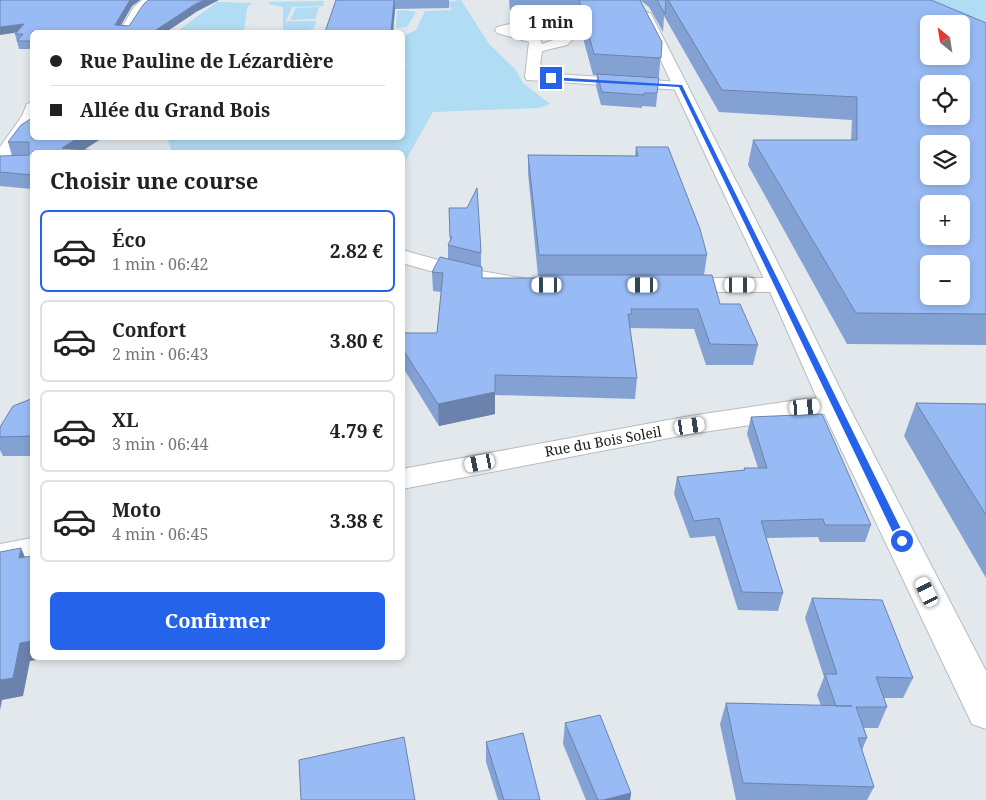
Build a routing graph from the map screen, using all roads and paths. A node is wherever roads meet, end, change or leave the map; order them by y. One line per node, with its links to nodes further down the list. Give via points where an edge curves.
1 (149, 0): 3 (main road, via 138,8)
2 (642, 4): 5 (main road)
3 (126, 30)
4 (536, 49): 5 (main road, via 532,77)
5 (681, 86): 11 (main road)
6 (30, 116): 7 (main road)
7 (5, 162)
8 (405, 257): 9 (main road, via 473,276)
9 (547, 285)
10 (653, 285): 11 (main road)
11 (778, 285): 12 (main road)
12 (834, 405): 13 (main road, Rue du Bois Soleil, via 690,426); 16 (main road)
13 (405, 478)
14 (30, 550): 15 (main road)
15 (0, 556)
16 (986, 711)

